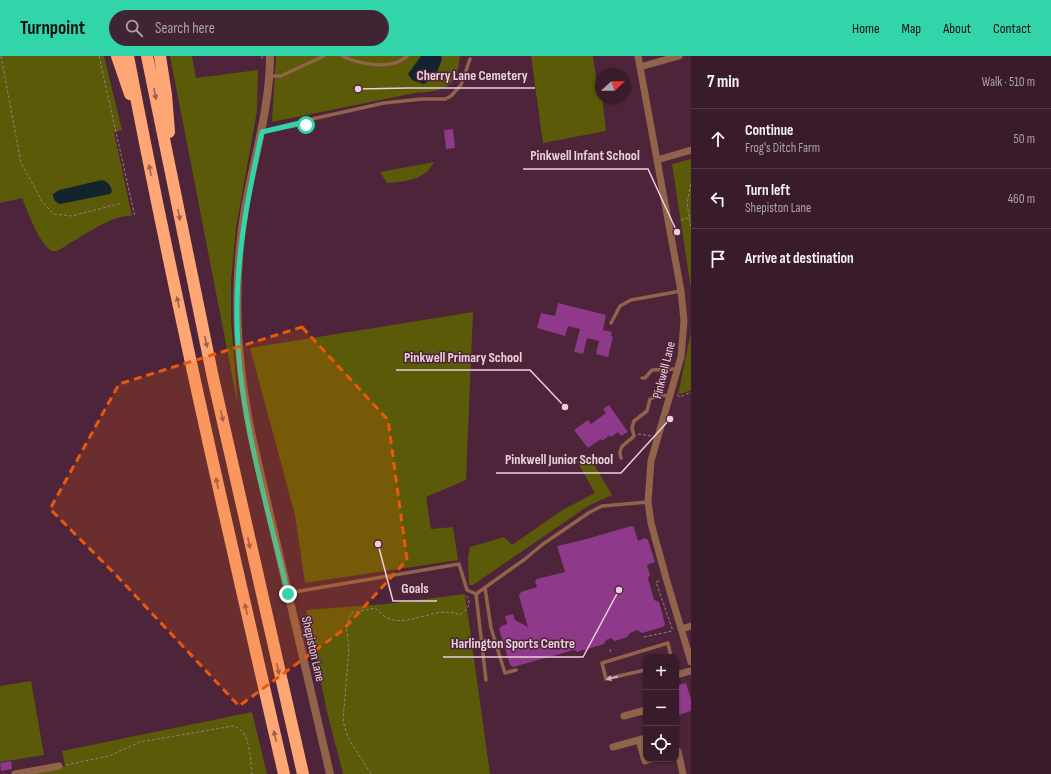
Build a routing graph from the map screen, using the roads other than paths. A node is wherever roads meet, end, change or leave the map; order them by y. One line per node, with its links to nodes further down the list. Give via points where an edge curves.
1 (117, 56): 14 (highway)
2 (128, 56): 14 (highway)
3 (147, 56): 18 (highway, one-way to 18)
4 (160, 56): 18 (highway, via 166,95)
5 (270, 56): 13 (street, Shepiston Lane)
6 (324, 56): 13 (lane, via 281,76)
7 (342, 56): 8 (lane, via 352,61 378,64 397,63)
8 (408, 56)
9 (638, 56): 12 (street, Pinkwell Lane)
10 (679, 56): 12 (street)
11 (470, 59): 15 (lane, via 462,85 445,99 384,103 312,119 305,124)
12 (640, 68): 17 (street, Pinkwell Lane)
13 (270, 76): 15 (street, Shepiston Lane)
14 (143, 131): 45 (highway, one-way to 14, via 208,442)
15 (262, 132): 27 (street, Shepiston Lane, via 245,208 237,299 237,334 246,412)
16 (691, 150): 17 (street)
17 (657, 160): 19 (street, Pinkwell Lane)
18 (171, 177): 46 (highway, one-way to 46)
19 (681, 291): 20 (lane, via 631,300 620,306); 21 (street, Pinkwell Lane, via 684,339)
20 (611, 323)
21 (678, 369): 22 (lane, via 652,370); 23 (street, Pinkwell Lane)
22 (642, 378)
23 (671, 395): 24 (lane, via 660,395 650,399 647,411 634,421 634,433 622,446); 25 (street, Pinkwell Lane, via 649,470)
24 (621, 458)
25 (648, 502): 26 (lane, via 602,506 590,512); 30 (street, Pinkwell Lane, via 651,523)
26 (484, 588): 28 (lane); 33 (lane, via 491,628 505,674)
27 (288, 594): 28 (lane, via 459,564 467,590); 47 (street, Shepiston Lane)
28 (476, 594): 37 (lane)
29 (691, 626): 30 (street)
30 (681, 629): 32 (street, Pinkwell Lane)
31 (671, 654): 34 (lane, one-way to 31, via 606,679 602,663 668,643)
32 (691, 662)
33 (516, 670)
34 (643, 671)
35 (691, 671): 36 (street)
36 (679, 674)
37 (486, 680)
38 (643, 711): 39 (street)
39 (624, 716)
40 (642, 739): 41 (street)
41 (613, 747)
42 (679, 757): 48 (street)
43 (59, 766): 44 (street)
44 (15, 774)
45 (284, 774)
46 (303, 774)
47 (330, 774)
48 (683, 774)

